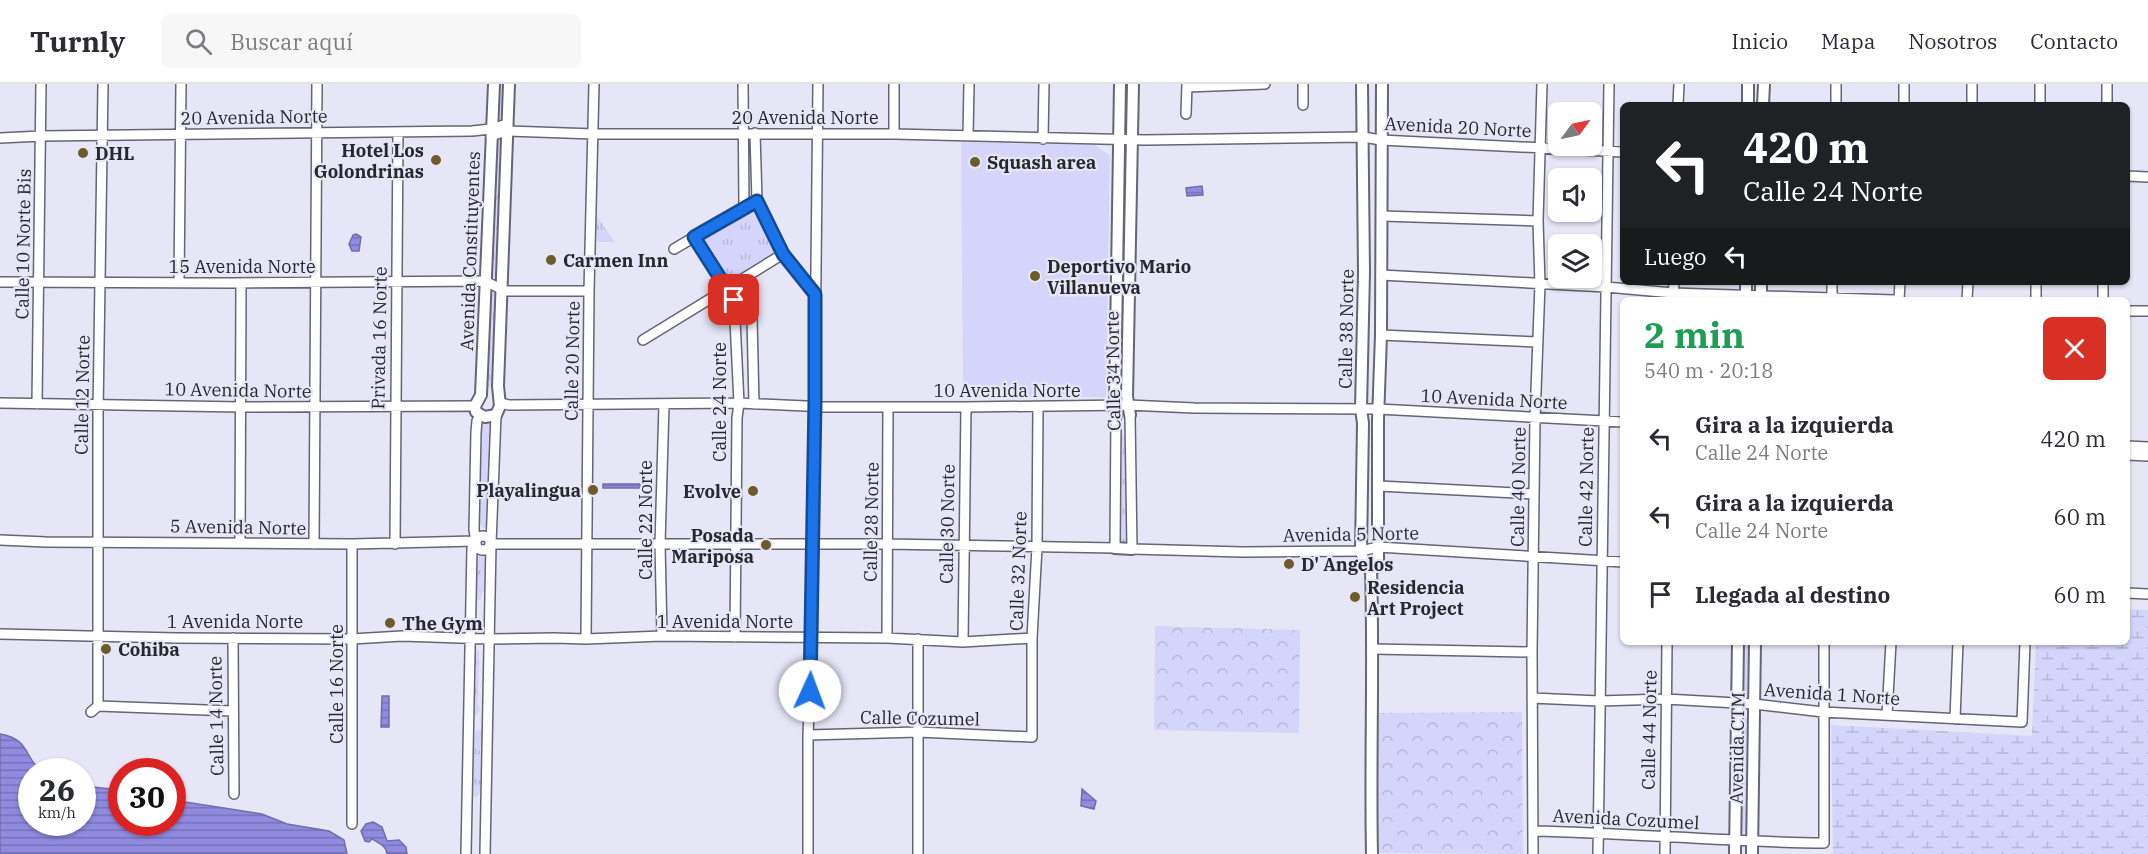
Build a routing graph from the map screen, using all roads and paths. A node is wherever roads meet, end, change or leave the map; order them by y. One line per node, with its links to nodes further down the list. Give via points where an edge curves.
1 (41, 84): 50 (street, Calle 10 Norte Bis)
2 (103, 84): 52 (street, Calle 12 Norte)
3 (182, 84): 46 (street)
4 (317, 84): 42 (street)
5 (494, 84): 43 (main road, Avenida Constituyentes)
6 (509, 84): 40 (main road, Avenida Constituyentes)
7 (594, 84): 47 (street, Calle 20 Norte)
8 (743, 84): 44 (street)
9 (818, 84): 48 (street)
10 (894, 84): 49 (street)
11 (969, 84): 51 (street)
12 (1044, 84): 55 (street)
13 (1120, 84): 56 (main road, Calle 34 Norte)
14 (1133, 84): 57 (main road, Calle 34 Norte)
15 (1265, 84): 29 (street)
16 (1303, 84): 38 (street)
17 (1362, 84): 53 (main road, Calle 38 Norte)
18 (1382, 84): 58 (main road, Calle 38 Norte)
19 (1542, 84): 59 (street, Calle 40 Norte)
20 (1609, 84): 60 (street, Calle 42 Norte)
21 (1678, 84): 30 (street)
22 (1748, 84): 31 (main road)
23 (1764, 84): 32 (main road)
24 (1836, 84): 33 (street)
25 (1904, 84): 34 (street)
26 (1972, 84): 35 (street)
27 (2040, 84): 36 (street)
28 (2107, 84): 37 (street)
29 (1187, 85): 39 (street)
30 (1678, 102)
31 (1748, 102)
32 (1763, 102)
33 (1836, 102)
34 (1904, 102)
35 (1972, 102)
36 (2040, 102)
37 (2107, 102)
38 (1303, 105)
39 (1186, 114)
40 (507, 128): 43 (street, 20 Avenida Norte); 47 (street, 20 Avenida Norte); 86 (main road, Avenida Constituyentes)
41 (398, 132): 42 (street, 20 Avenida Norte); 43 (street, 20 Avenida Norte); 80 (street, Privada 16 Norte)
42 (318, 133): 46 (street, 20 Avenida Norte); 79 (street)
43 (491, 133): 76 (main road, Avenida Constituyentes)
44 (743, 133): 45 (street, 20 Avenida Norte); 47 (street, 20 Avenida Norte); 65 (street)
45 (755, 133): 48 (street, 20 Avenida Norte); 64 (street)
46 (181, 134): 52 (street, 20 Avenida Norte); 81 (street)
47 (594, 134): 87 (street, Calle 20 Norte)
48 (818, 134): 49 (street, 20 Avenida Norte); 88 (street)
49 (894, 134): 51 (street, 20 Avenida Norte)
50 (41, 136): 52 (street, 20 Avenida Norte); 54 (street, 20 Avenida Norte); 75 (street, Calle 10 Norte Bis)
51 (968, 136): 55 (street, 20 Avenida Norte)
52 (102, 137): 78 (street, Calle 12 Norte)
53 (1363, 137): 57 (street); 58 (street, Avenida 20 Norte); 73 (main road, Calle 38 Norte)
54 (0, 138)
55 (1043, 139): 56 (street, 20 Avenida Norte)
56 (1120, 139): 57 (street); 71 (main road, Calle 34 Norte)
57 (1133, 139): 72 (main road, Calle 34 Norte)
58 (1381, 140): 59 (street, Avenida 20 Norte); 66 (main road, Calle 38 Norte)
59 (1541, 147): 60 (street, Avenida 20 Norte); 67 (street, Calle 40 Norte)
60 (1607, 151): 61 (street, Avenida 20 Norte); 84 (street, Calle 42 Norte)
61 (1620, 152)
62 (2130, 176): 63 (street)
63 (2148, 177)
64 (757, 201): 65 (street); 70 (street)
65 (744, 208): 68 (street)
66 (1382, 216): 67 (street); 74 (main road, Calle 38 Norte)
67 (1538, 221): 83 (street, Calle 40 Norte)
68 (694, 237): 69 (street); 85 (street, Calle 24 Norte)
69 (674, 249)
70 (783, 254): 85 (street); 88 (street)
71 (1117, 266): 72 (main road); 114 (main road, Calle 34 Norte)
72 (1129, 267): 112 (main road, Calle 34 Norte)
73 (1364, 272): 74 (main road); 109 (main road, Calle 38 Norte)
74 (1381, 274): 83 (street); 92 (main road, Calle 38 Norte)
75 (38, 281): 77 (street, 15 Avenida Norte); 78 (street, 15 Avenida Norte); 97 (street, Calle 10 Norte Bis)
76 (485, 281): 80 (street, 15 Avenida Norte); 86 (street); 113 (main road, Avenida Constituyentes)
77 (0, 282)
78 (100, 282): 81 (street, 15 Avenida Norte); 98 (street, Calle 12 Norte)
79 (317, 282): 80 (street, 15 Avenida Norte); 82 (street, 15 Avenida Norte); 105 (street)
80 (397, 282): 102 (street, Privada 16 Norte)
81 (179, 283): 82 (street, 15 Avenida Norte)
82 (241, 283): 104 (street)
83 (1540, 284): 84 (street); 94 (street, Calle 40 Norte)
84 (1605, 287): 89 (street); 117 (street, Calle 42 Norte)
85 (730, 288): 93 (street); 100 (street, Calle 24 Norte, via 734,300); 101 (street, Calle 24 Norte, via 752,318)
86 (501, 289): 87 (street); 96 (main road, Avenida Constituyentes)
87 (589, 291): 111 (street, Calle 20 Norte)
88 (815, 294): 103 (street)
89 (1673, 297)
90 (2130, 311): 91 (street)
91 (2148, 311)
92 (1381, 335): 94 (street); 110 (main road, Calle 38 Norte)
93 (643, 340)
94 (1537, 342): 116 (street, Calle 40 Norte)
95 (0, 403): 97 (street, 10 Avenida Norte)
96 (500, 403): 111 (street, 10 Avenida Norte); 115 (main road, Avenida Constituyentes)
97 (37, 404): 98 (street, 10 Avenida Norte)
98 (98, 404): 104 (street, 10 Avenida Norte); 127 (street, Calle 12 Norte)
99 (664, 404): 100 (street, 10 Avenida Norte); 111 (street, 10 Avenida Norte); 134 (street, Calle 22 Norte)
100 (739, 404): 101 (street, 10 Avenida Norte); 137 (street, Calle 24 Norte)
101 (754, 404): 103 (street, 10 Avenida Norte)
102 (397, 405): 105 (street, 10 Avenida Norte); 113 (street, 10 Avenida Norte); 131 (street, Privada 16 Norte)
103 (815, 406): 106 (street, 10 Avenida Norte); 135 (street)
104 (242, 407): 105 (street, 10 Avenida Norte); 128 (street)
105 (315, 407): 129 (street)
106 (888, 407): 107 (street, 10 Avenida Norte); 136 (street, Calle 28 Norte)
107 (966, 407): 108 (street, 10 Avenida Norte); 138 (street, Calle 30 Norte)
108 (1038, 407): 114 (street, 10 Avenida Norte); 139 (street, Calle 32 Norte)
109 (1361, 409): 110 (street, 10 Avenida Norte); 112 (street, 10 Avenida Norte); 143 (main road, Calle 38 Norte)
110 (1378, 409): 116 (street, 10 Avenida Norte); 123 (main road, Calle 38 Norte)
111 (588, 410): 133 (street, Calle 20 Norte)
112 (1129, 410): 114 (street, 10 Avenida Norte); 142 (street, Calle 34 Norte)
113 (477, 411): 115 (main road, via 485,417); 126 (street, Avenida Constituyentes)
114 (1116, 411): 141 (street, Calle 34 Norte)
115 (496, 415): 132 (street, Avenida Constituyentes)
116 (1535, 422): 117 (street, 10 Avenida Norte); 124 (street, Calle 40 Norte)
117 (1604, 422): 118 (street, 10 Avenida Norte); 145 (street, Calle 42 Norte)
118 (1620, 423)
119 (2130, 446): 120 (street)
120 (2148, 447)
121 (2130, 454): 122 (street)
122 (2148, 456)
123 (1379, 486): 124 (street); 140 (main road, Calle 38 Norte)
124 (1534, 494): 144 (street, Calle 40 Norte)
125 (0, 540): 127 (street, 5 Avenida Norte)
126 (476, 541): 131 (street, 5 Avenida Norte); 132 (street, via 485,536); 159 (street, Avenida Constituyentes, via 472,548)
127 (97, 542): 128 (street, 5 Avenida Norte); 151 (street, Calle 12 Norte)
128 (240, 543): 129 (street, 5 Avenida Norte)
129 (314, 544): 130 (street, 5 Avenida Norte)
130 (352, 544): 131 (street, 5 Avenida Norte); 158 (street, Calle 16 Norte)
131 (395, 544)
132 (491, 544): 133 (street); 160 (street, Avenida Constituyentes)
133 (587, 544): 134 (street); 161 (street, Calle 20 Norte)
134 (660, 544): 137 (street); 152 (street, Calle 22 Norte)
135 (812, 544): 136 (street); 137 (street); 155 (street)
136 (886, 544): 138 (street); 156 (street, Calle 28 Norte)
137 (737, 545): 153 (street, Calle 24 Norte)
138 (963, 546): 139 (street); 163 (street, Calle 30 Norte)
139 (1037, 547): 141 (street); 157 (street, Calle 32 Norte)
140 (1378, 547): 143 (street, Avenida 5 Norte); 144 (street, Avenida 5 Norte); 147 (main road, Calle 38 Norte, via 1378,562)
141 (1115, 548): 142 (main road, Avenida 5 Norte)
142 (1132, 549): 143 (street, Avenida 5 Norte)
143 (1361, 551): 147 (main road, Calle 38 Norte, via 1365,566)
144 (1534, 557): 145 (street, Avenida 5 Norte); 172 (street, Calle 40 Norte)
145 (1601, 561): 146 (street, Avenida 5 Norte); 175 (street, Calle 42 Norte)
146 (1620, 562)
147 (1371, 570): 171 (main road, Calle 38 Norte)
148 (2130, 593): 149 (street)
149 (2148, 594)
150 (0, 634): 151 (street, 1 Avenida Norte)
151 (98, 635): 154 (street, 1 Avenida Norte); 178 (street, Calle 12 Norte, via 95,709)
152 (662, 636): 153 (street, 1 Avenida Norte); 161 (street, 1 Avenida Norte)
153 (735, 637): 155 (street, 1 Avenida Norte)
154 (233, 638): 158 (street, 1 Avenida Norte); 178 (street, Calle 14 Norte)
155 (812, 638): 156 (street, 1 Avenida Norte); 183 (street)
156 (887, 638): 162 (street, 1 Avenida Norte)
157 (1032, 638): 163 (street, 1 Avenida Norte); 184 (street, Calle 32 Norte)
158 (352, 639): 159 (street, 1 Avenida Norte); 190 (street, Calle 16 Norte)
159 (469, 639): 160 (street); 187 (street, Avenida Constituyentes)
160 (489, 639): 161 (street, 1 Avenida Norte); 186 (street, Avenida Constituyentes)
161 (586, 639)
162 (918, 639): 163 (street, 1 Avenida Norte); 182 (street)
163 (963, 642)
164 (1667, 645): 174 (street, Calle 44 Norte)
165 (1738, 645): 176 (main road)
166 (1755, 645): 177 (main road, Avenida CTM)
167 (1824, 645): 179 (street)
168 (1891, 645): 180 (street)
169 (1958, 645): 181 (street)
170 (2025, 645): 181 (street, Avenida 1 Norte, via 2022,722)
171 (1373, 649): 172 (street); 200 (main road, Calle 38 Norte)
172 (1532, 652): 173 (street, Calle 40 Norte)
173 (1532, 698): 175 (street, Avenida 1 Norte); 191 (street, Calle 40 Norte)
174 (1666, 699): 175 (street, Avenida 1 Norte); 176 (street, Avenida 1 Norte); 193 (street, Calle 44 Norte)
175 (1599, 701): 192 (street, Calle 42 Norte)
176 (1737, 703): 177 (street, Avenida 1 Norte); 194 (main road)
177 (1754, 704): 179 (street, Avenida 1 Norte); 195 (main road, Avenida CTM)
178 (232, 711): 185 (street, Calle 14 Norte)
179 (1823, 712): 180 (street, Avenida 1 Norte); 195 (street, Avenida Cozumel, via 1824,843)
180 (1887, 715): 181 (street, Avenida 1 Norte)
181 (1955, 718)
182 (918, 732): 183 (street, Calle Cozumel); 184 (street, Calle Cozumel); 199 (street)
183 (808, 735): 198 (street)
184 (1032, 737)
185 (234, 794)
186 (485, 800): 187 (street); 189 (street, Avenida Constituyentes)
187 (467, 802): 188 (street, Avenida Constituyentes)
188 (468, 820): 189 (street); 196 (street, Avenida Constituyentes)
189 (485, 820): 197 (street, Avenida Constituyentes)
190 (352, 824)
191 (1534, 831): 192 (street, Avenida Cozumel); 201 (street, Calle 40 Norte)
192 (1599, 833): 193 (street, Avenida Cozumel); 202 (street, Calle 42 Norte)
193 (1665, 838): 194 (street, Avenida Cozumel); 203 (street, Calle 44 Norte)
194 (1735, 841): 195 (street, Avenida Cozumel); 204 (main road)
195 (1752, 842): 205 (main road, Avenida CTM)
196 (466, 849): 197 (street)
197 (485, 850)
198 (808, 854)
199 (918, 854)
200 (1372, 854)
201 (1533, 854)
202 (1598, 854)
203 (1665, 854)
204 (1735, 854)
205 (1752, 854)

